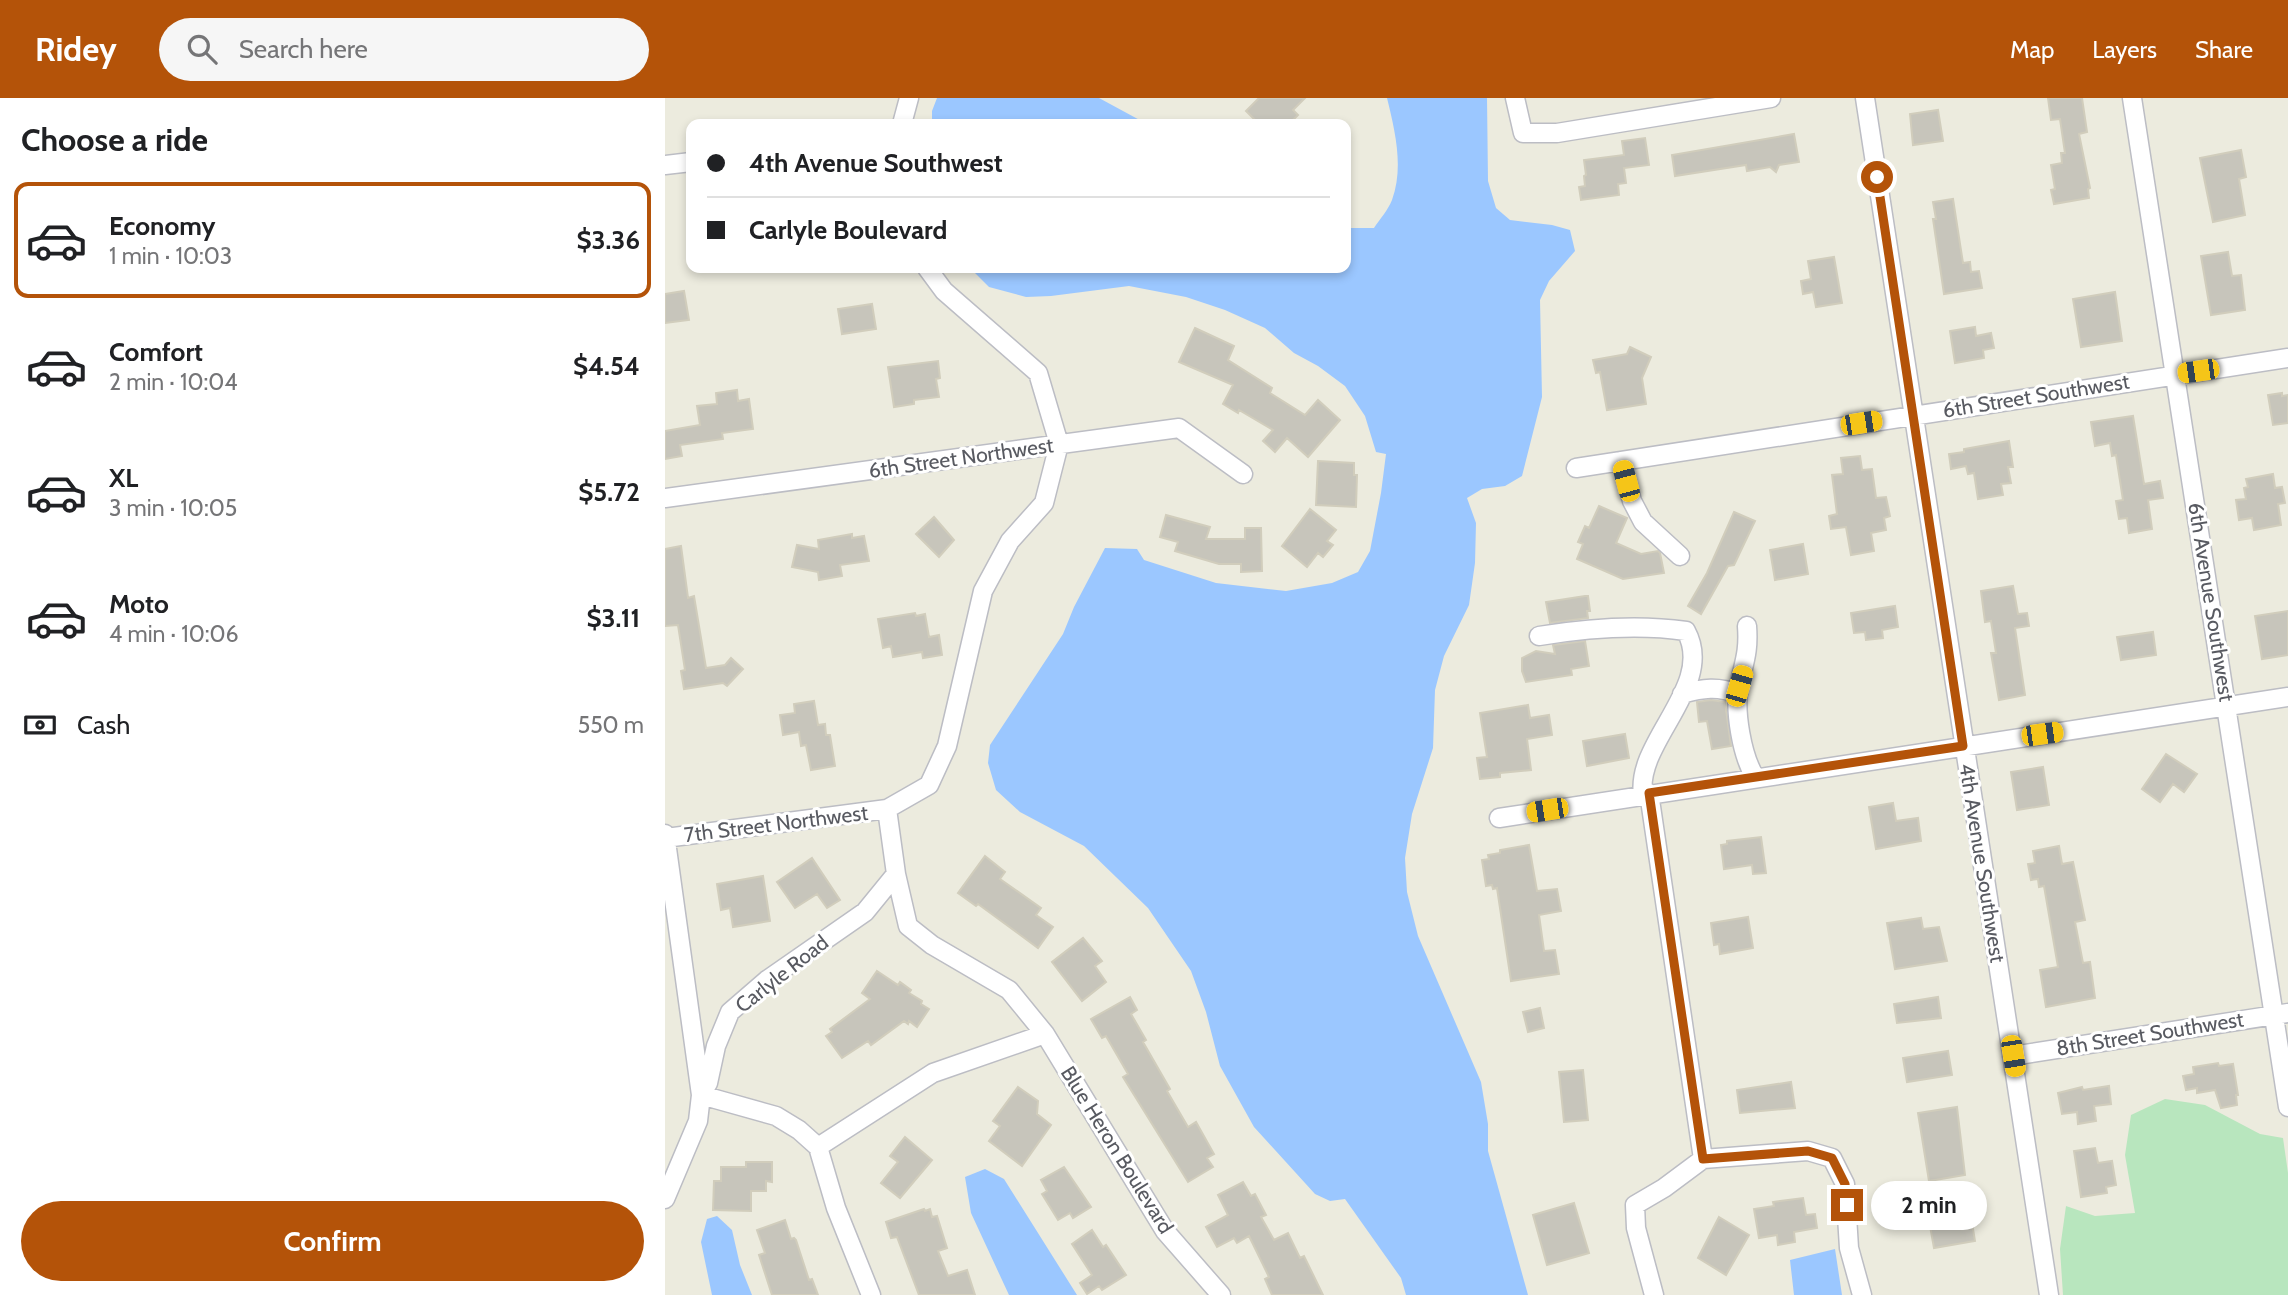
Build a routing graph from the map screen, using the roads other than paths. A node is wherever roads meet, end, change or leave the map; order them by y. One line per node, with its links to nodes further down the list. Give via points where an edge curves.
1 (909, 98): 6 (street)
2 (1515, 98): 3 (street, via 1523,133 1557,133)
3 (1771, 98)
4 (1865, 98): 12 (street, 4th Avenue Southwest)
5 (2132, 98): 11 (street, 6th Avenue Southwest)
6 (903, 119)
7 (686, 163): 8 (street)
8 (665, 165)
9 (931, 273): 13 (street, via 944,291 1038,373)
10 (2288, 358): 11 (street, 6th Street Southwest)
11 (2176, 374): 12 (street, 6th Street Southwest); 24 (street, 6th Avenue Southwest)
12 (1914, 415): 14 (street, 6th Street Southwest); 25 (street, 4th Avenue Southwest)
13 (1059, 444): 16 (street, 6th Street Northwest, via 1179,428); 17 (street, 6th Street Northwest); 28 (street, via 1044,503 1010,541 983,591 947,746 929,785)
14 (1621, 461): 15 (street, 6th Street Southwest); 18 (street, via 1643,522)
15 (1576, 468)
16 (1243, 474)
17 (665, 498)
18 (1681, 556)
19 (1747, 626): 22 (street, via 1748,648)
20 (1539, 636): 21 (street, via 1584,629 1661,627 1686,631 1694,653)
21 (1682, 694): 22 (street, via 1713,687); 27 (street, via 1644,772)
22 (1738, 694): 26 (street, via 1744,754)
23 (2288, 697): 24 (street)
24 (2227, 706): 25 (street); 32 (street, 6th Avenue Southwest)
25 (1963, 746): 26 (street); 34 (street, 4th Avenue Southwest)
26 (1755, 778): 27 (street)
27 (1646, 794): 29 (street); 38 (street)
28 (887, 809): 30 (street, 7th Street Northwest); 31 (street, Blue Heron Boulevard)
29 (1499, 818)
30 (665, 837): 35 (street)
31 (896, 874): 33 (street, Blue Heron Boulevard, via 908,926 1009,990); 35 (street, Carlyle Road, via 865,912 767,980 730,1012)
32 (2281, 1014): 34 (street, 8th Street Southwest); 36 (street, 6th Avenue Southwest)
33 (1045, 1034): 37 (street, via 933,1073); 41 (street, Blue Heron Boulevard, via 1165,1231)
34 (2013, 1056): 44 (street, 4th Avenue Southwest)
35 (701, 1095): 37 (street, via 776,1116); 39 (street, via 698,1121)
36 (2288, 1107)
37 (818, 1147): 40 (street, via 836,1208)
38 (1703, 1159): 42 (street, via 1635,1205 1636,1228); 43 (street, via 1808,1151 1832,1158 1845,1184 1849,1248)
39 (665, 1199)
40 (871, 1295)
41 (1220, 1295)
42 (1654, 1295)
43 (1862, 1295)
44 (2049, 1295)

